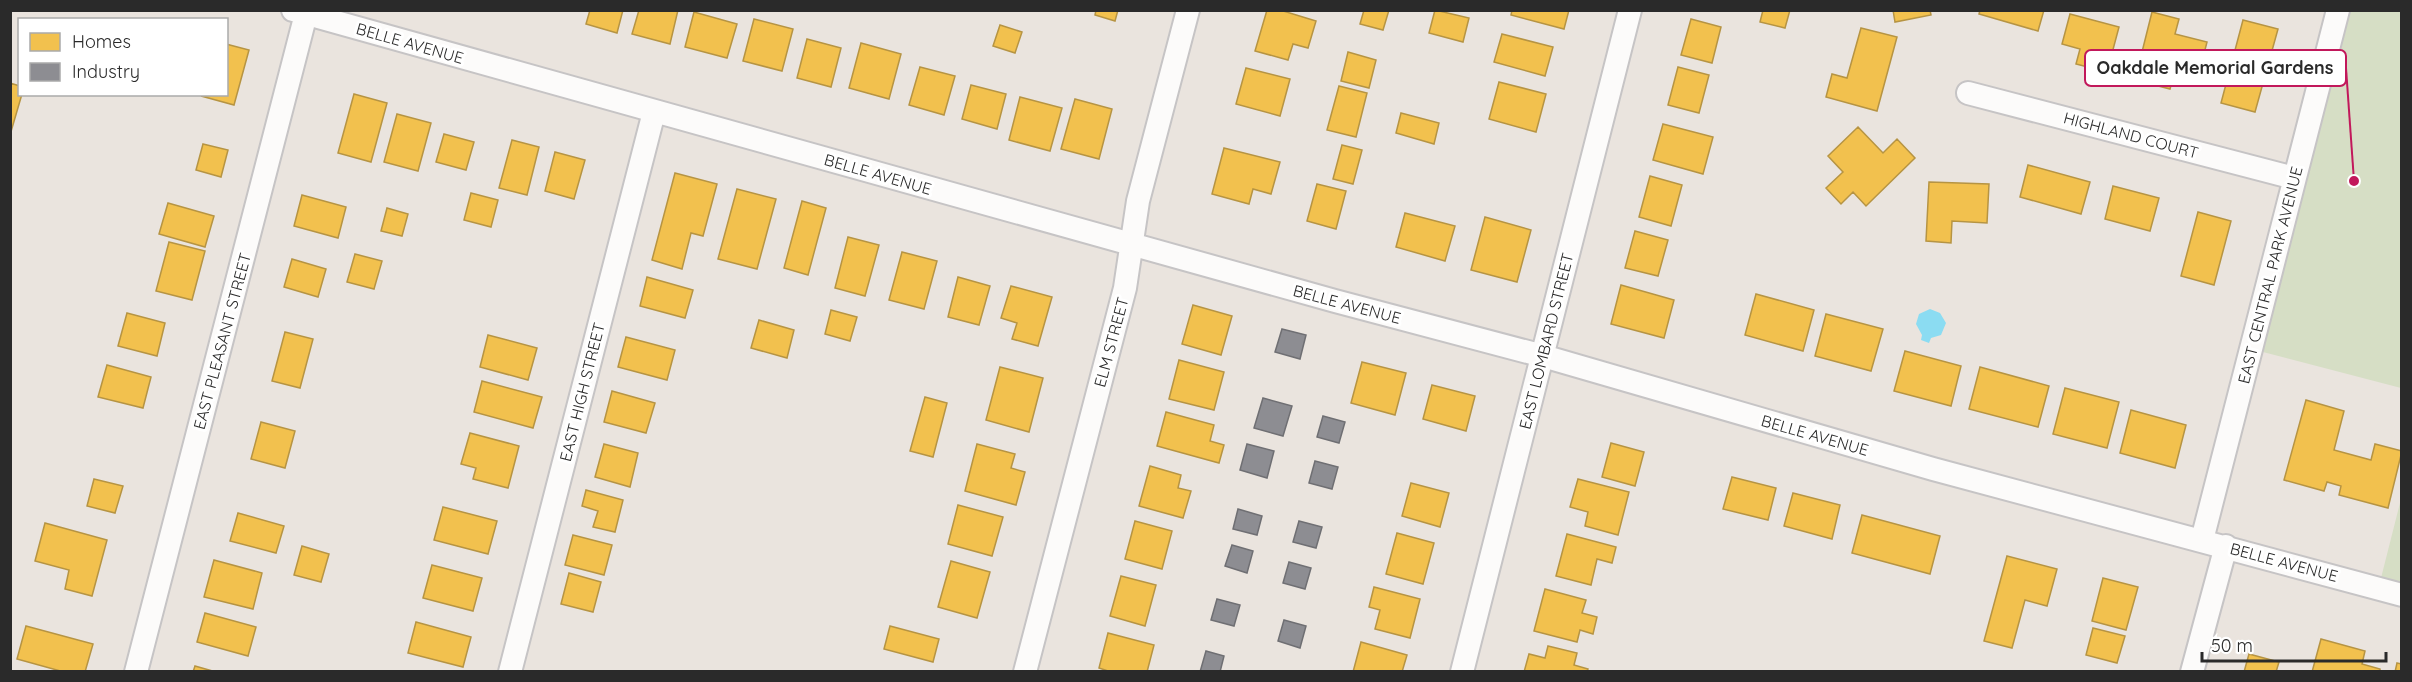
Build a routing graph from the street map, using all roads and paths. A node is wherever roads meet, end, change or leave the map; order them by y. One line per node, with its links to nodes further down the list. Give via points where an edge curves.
1 (1188, 10): 8 (street, ELM STREET, via 1138,201)
2 (1630, 10): 9 (street, EAST LOMBARD STREET)
3 (2338, 10): 7 (street, EAST CENTRAL PARK AVENUE)
4 (302, 12): 6 (street, BELLE AVENUE); 13 (street, EAST PLEASANT STREET)
5 (1968, 93): 7 (street, HIGHLAND COURT)
6 (654, 112): 8 (street, BELLE AVENUE); 14 (street, EAST HIGH STREET)
7 (2294, 178): 10 (street, EAST CENTRAL PARK AVENUE)
8 (1131, 245): 9 (street, BELLE AVENUE); 15 (street, ELM STREET, via 1125,288)
9 (1543, 356): 10 (street, BELLE AVENUE, via 1933,469); 16 (street, EAST LOMBARD STREET)
10 (2202, 540): 11 (street, BELLE AVENUE)
11 (2226, 546): 12 (street, BELLE AVENUE); 17 (street)
12 (2402, 595)
13 (136, 672)
14 (510, 672)
15 (1025, 672)
16 (1462, 672)
17 (2192, 672)

